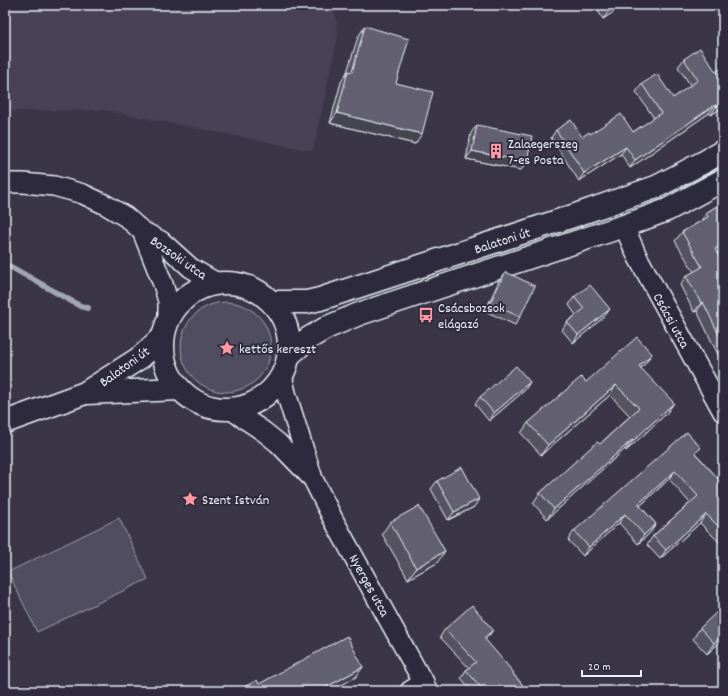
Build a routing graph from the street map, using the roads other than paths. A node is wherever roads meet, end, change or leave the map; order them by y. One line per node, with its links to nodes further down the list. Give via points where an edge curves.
1 (723, 151): 7 (main road, Balatoni út, via 656,187 573,216 320,299 307,302)
2 (723, 180): 4 (main road, Balatoni út, via 668,210)
3 (5, 183): 5 (street, Bozsoki utca, via 54,186 83,194 126,217)
4 (624, 226): 9 (main road, Balatoni út, via 359,314 309,338); 14 (street, Csácsi utca, via 637,256)
5 (142, 231): 6 (street, Bozsoki utca, via 161,242 191,268); 8 (street, Bozsoki utca, via 168,301)
6 (217, 283): 7 (main road, via 244,285); 8 (main road, via 193,291 179,303)
7 (272, 302): 9 (main road, via 286,326)
8 (165, 328): 11 (main road, via 162,356 168,374); 12 (main road, Balatoni út, via 141,357)
9 (289, 355): 10 (main road)
10 (282, 375): 13 (main road, via 269,392 251,404); 16 (street, Nyerges utca)
11 (179, 389): 12 (main road, Balatoni út); 13 (main road, via 194,401 211,408)
12 (85, 393): 15 (main road, Balatoni út)
13 (230, 409): 16 (street, Nyerges utca, via 278,443)
14 (723, 412)
15 (5, 422)
16 (313, 479): 17 (street, Nyerges utca)
17 (421, 688)

